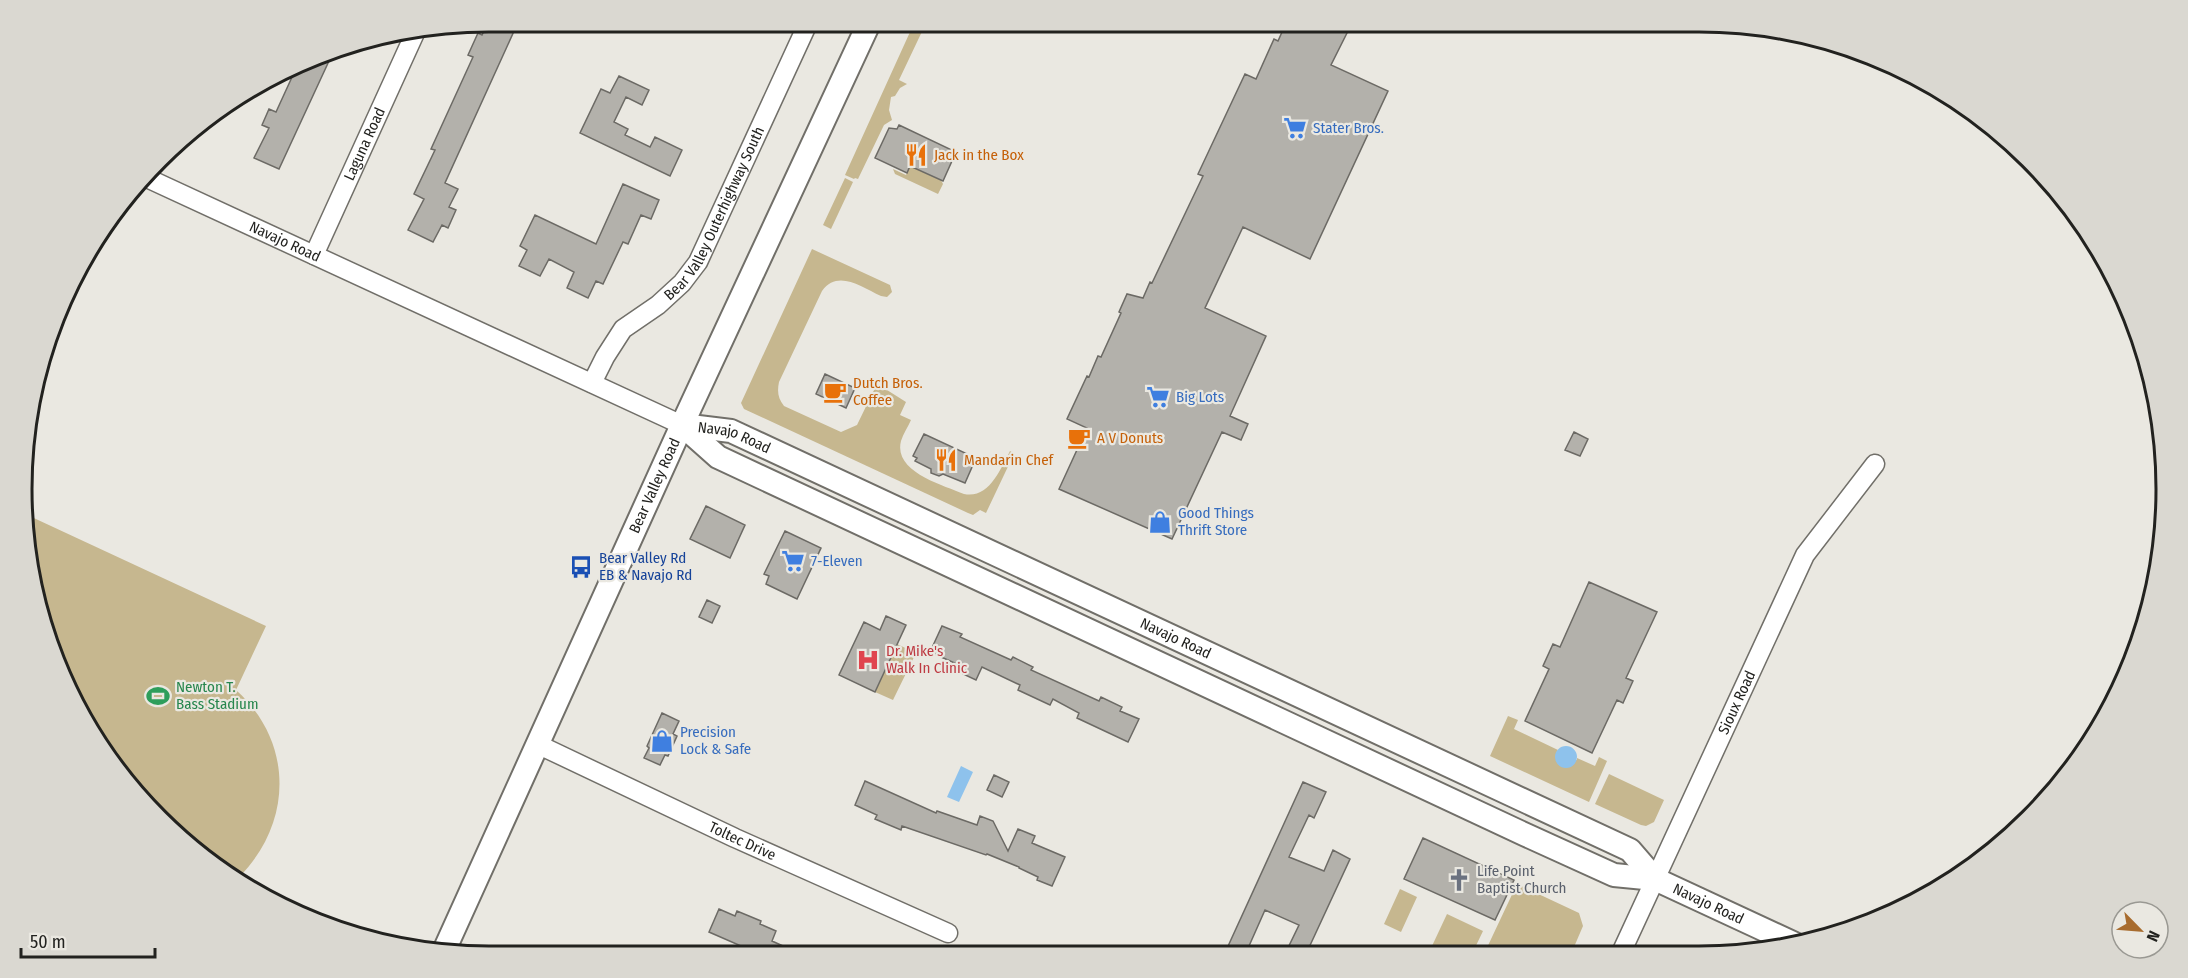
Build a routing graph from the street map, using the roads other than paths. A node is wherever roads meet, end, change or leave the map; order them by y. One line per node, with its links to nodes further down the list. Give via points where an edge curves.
1 (804, 32): 6 (street, Bear Valley Outerhighway South, via 698,262 658,305 623,329)
2 (865, 32): 7 (main road, Bear Valley Road)
3 (413, 38): 5 (street, Laguna Road)
4 (151, 180): 5 (street, Navajo Road)
5 (314, 255): 6 (street, Navajo Road)
6 (592, 383): 7 (street, Navajo Road)
7 (682, 425): 9 (main road, Bear Valley Road); 10 (main road, Navajo Road, via 718,457 1526,835 1614,875); 10 (main road, Navajo Road, via 731,432 1609,840 1630,850)
8 (1875, 464): 10 (street, Sioux Road, via 1804,555)
9 (539, 745): 11 (street, Toltec Drive); 13 (main road, Bear Valley Road)
10 (1655, 879): 12 (main road, Navajo Road); 14 (street, Sioux Road)
11 (948, 933)
12 (1784, 939)
13 (446, 945)
14 (1624, 946)

